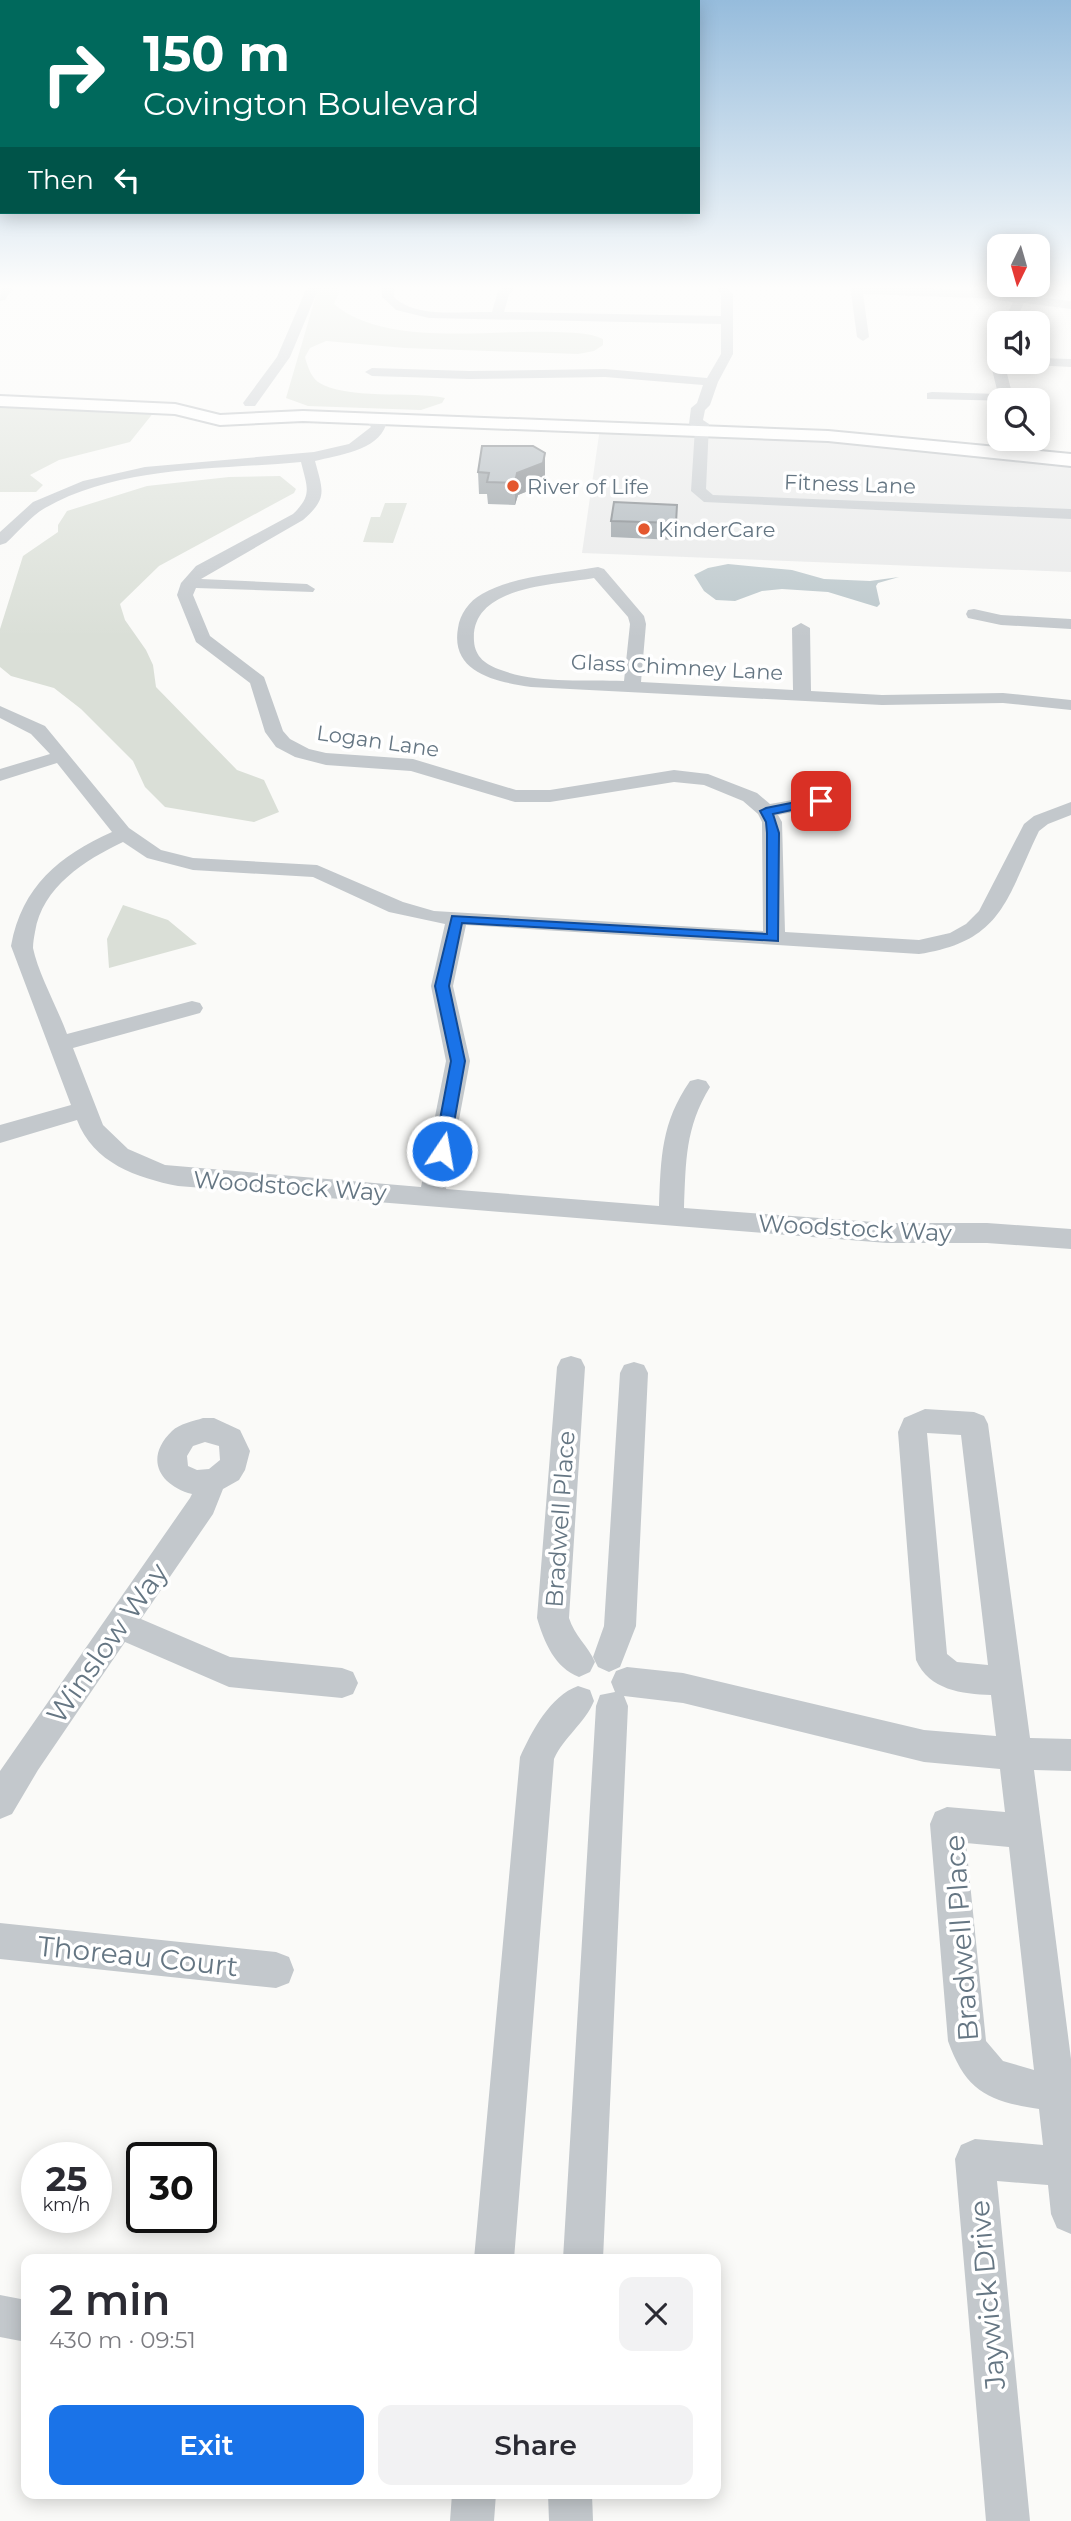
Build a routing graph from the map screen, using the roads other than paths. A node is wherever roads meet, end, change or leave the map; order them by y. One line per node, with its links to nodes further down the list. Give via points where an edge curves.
1 (36, 403): 7 (main road, via 175,409)
2 (231, 403): 7 (main road, via 206,408)
3 (240, 403): 8 (main road, via 246,415)
4 (247, 403): 6 (main road, via 281,410)
5 (704, 403): 10 (street, via 698,408)
6 (460, 414): 9 (main road, via 386,415); 10 (main road)
7 (204, 416): 8 (main road)
8 (237, 419): 9 (main road, via 292,415)
9 (383, 421): 10 (main road); 14 (street, via 362,443)
10 (702, 426): 11 (main road, via 836,429); 15 (main road); 16 (street, Fitness Lane, via 698,491 713,500)
11 (987, 441)
12 (1050, 448): 13 (main road)
13 (1071, 451)
14 (307, 456): 17 (street, via 147,470 92,482 37,505 18,517); 19 (street, via 316,493 306,511 202,569)
15 (1071, 460)
16 (1071, 514)
17 (0, 540)
18 (598, 572): 24 (street, via 636,615); 24 (street, Glass Chimney Lane, via 513,589 483,601 470,615 464,646 475,665 503,677)
19 (189, 583): 20 (street); 32 (street, Logan Lane, via 186,602 198,632 258,681 274,732 302,753 413,765 502,794 529,797 691,777 737,790)
20 (307, 589)
21 (974, 614): 22 (street)
22 (1071, 624)
23 (801, 628): 25 (street)
24 (632, 687): 25 (street, Glass Chimney Lane)
25 (802, 696): 26 (street, Glass Chimney Lane, via 1003,698)
26 (1071, 705)
27 (0, 711): 28 (street, via 38,730)
28 (62, 757): 29 (street); 33 (street)
29 (0, 775)
30 (821, 801): 32 (street)
31 (1071, 808): 35 (street, via 1031,828 988,914 963,937 919,947)
32 (766, 811): 35 (street, via 773,833)
33 (125, 834): 34 (street, via 175,861 317,871 396,907); 36 (street, Woodstock Way, via 84,854 54,877 35,901)
34 (457, 919): 35 (street); 42 (street, via 442,986 458,1061)
35 (774, 939)
36 (11, 948): 38 (street, Woodstock Way)
37 (192, 1008): 38 (street)
38 (59, 1044): 40 (street, Woodstock Way)
39 (698, 1087): 43 (street, via 677,1125)
40 (83, 1110): 41 (street); 42 (street, Woodstock Way, via 102,1144 120,1159 159,1174)
41 (0, 1134)
42 (432, 1197): 43 (street, Woodstock Way)
43 (671, 1216): 44 (street, Woodstock Way, via 887,1233)
44 (1071, 1239)
45 (571, 1367): 50 (street, Bradwell Place, via 553,1618 558,1636)
46 (634, 1373): 50 (street, via 620,1626)
47 (211, 1482): 48 (street, Winslow Way, via 202,1505)
48 (120, 1625): 51 (street, via 229,1672); 54 (street, Winslow Way)
49 (1006, 1681): 49 (street, via 974,1424 919,1422 912,1432 932,1660 953,1676); 52 (street)
50 (601, 1682): 52 (street, via 683,1688 924,1746); 61 (street, via 547,1737 537,1757); 62 (street)
51 (342, 1683)
52 (1014, 1754): 53 (street); 55 (street)
53 (1071, 1755)
54 (0, 1802)
55 (1023, 1831): 58 (street); 58 (street, Bradwell Place, via 947,1824 967,2040 975,2063 986,2073 1017,2086)
56 (0, 1941): 57 (street, Thoreau Court)
57 (276, 1970)
58 (1056, 2092): 59 (street)
59 (1065, 2167): 60 (street); 69 (street, Jaywick Drive, via 975,2159)
60 (1071, 2214)
61 (494, 2254)
62 (583, 2254)
63 (0, 2316): 64 (street)
64 (21, 2320)
65 (474, 2499): 67 (street)
66 (570, 2499): 68 (street)
67 (472, 2521)
68 (570, 2521)
69 (1008, 2521)

